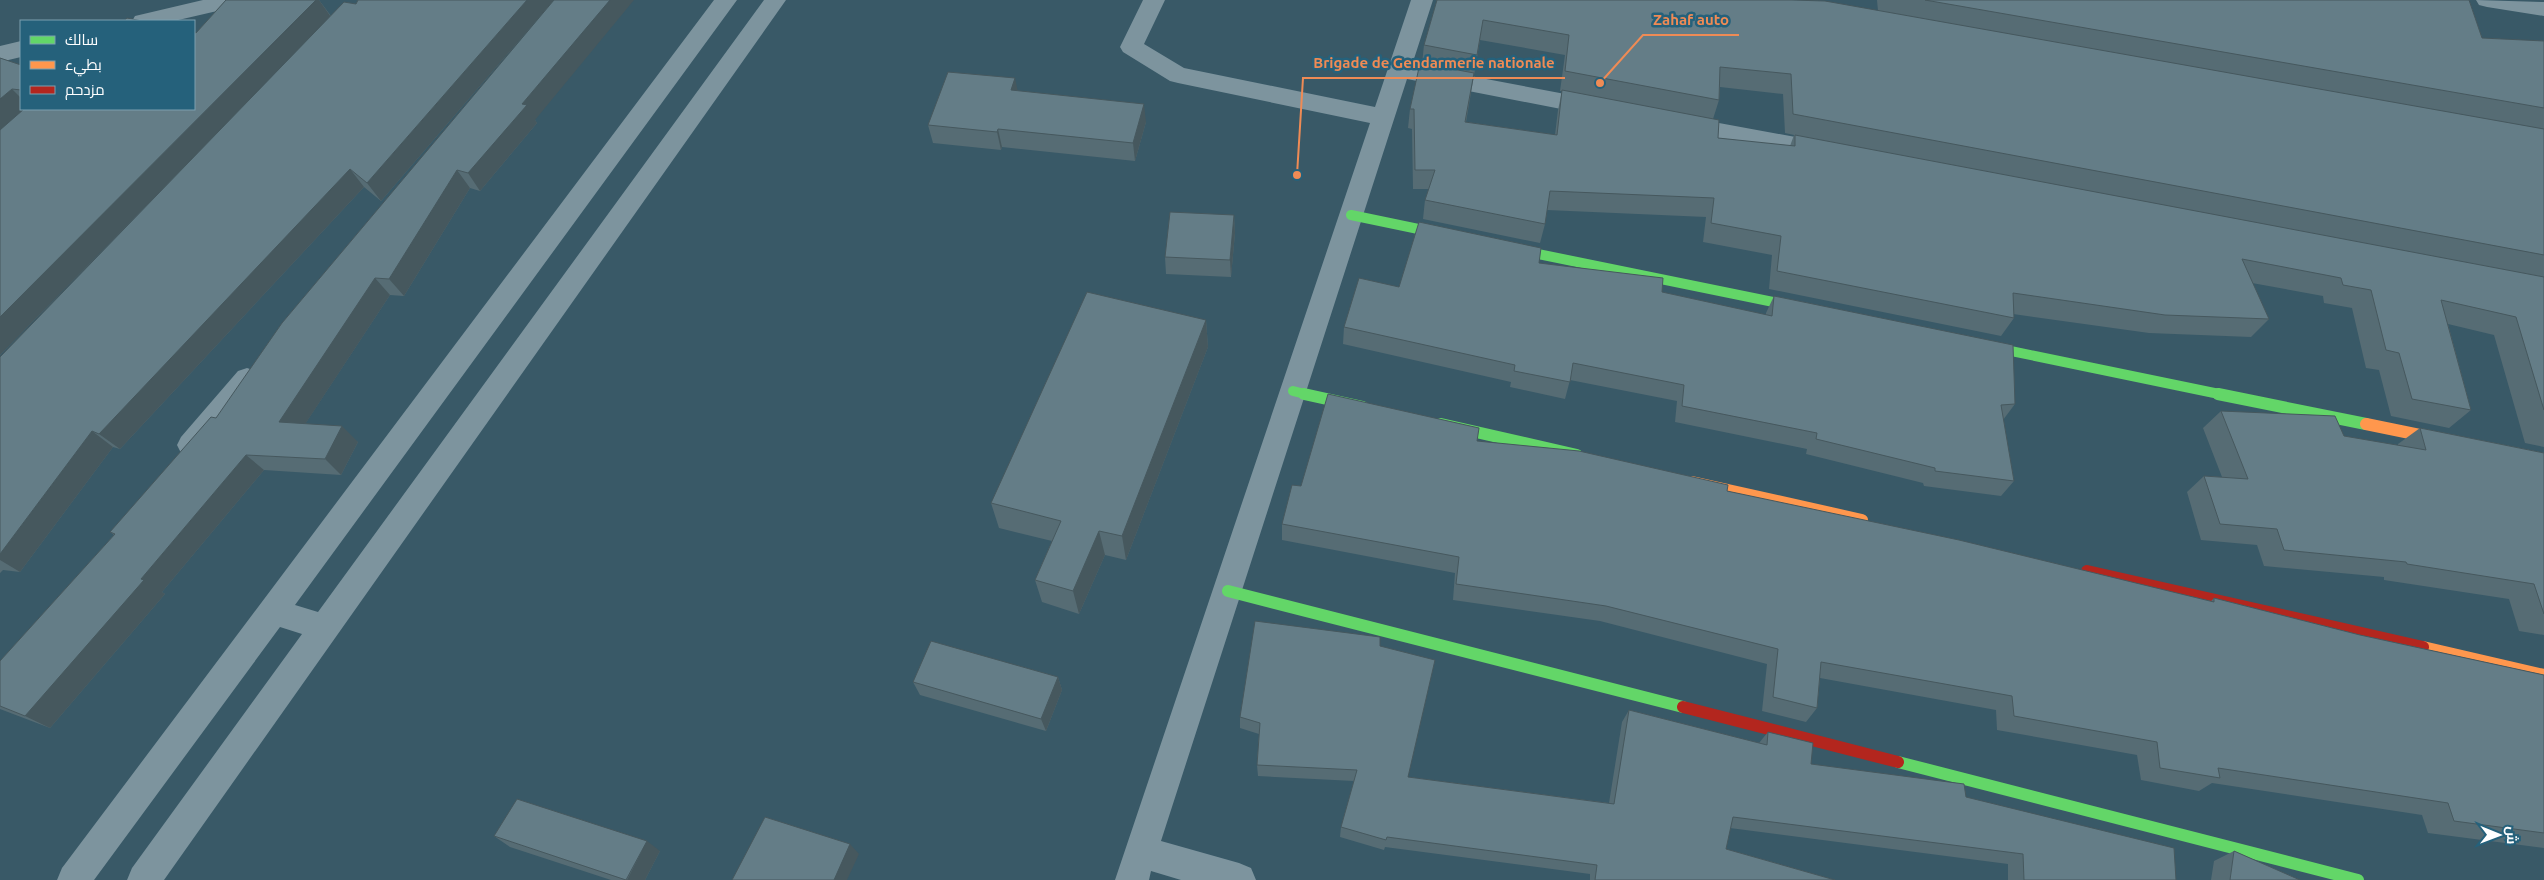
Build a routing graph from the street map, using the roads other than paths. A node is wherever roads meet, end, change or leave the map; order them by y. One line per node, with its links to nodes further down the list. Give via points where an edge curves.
1 (235, 0): 8 (street)
2 (726, 0): 32 (street)
3 (775, 0): 33 (street)
4 (1154, 0): 13 (street, via 1131,47 1178,76)
5 (1422, 0): 11 (street)
6 (2487, 0): 7 (street)
7 (2544, 10)
8 (148, 20)
9 (20, 49): 10 (street)
10 (0, 54)
11 (1399, 70): 12 (street); 13 (street)
12 (1614, 111)
13 (1383, 117): 16 (street)
14 (1663, 121): 15 (street)
15 (1849, 156)
16 (1351, 215): 17 (street); 22 (street)
17 (1468, 239)
18 (1488, 244): 19 (street)
19 (1820, 312)
20 (1967, 342): 25 (street)
21 (265, 358): 27 (street)
22 (1293, 391): 23 (street); 31 (street)
23 (1370, 408)
24 (1429, 422): 26 (street)
25 (2456, 443)
26 (1584, 457)
27 (174, 465)
28 (1681, 479): 29 (street)
29 (1875, 523)
30 (2078, 570): 34 (street)
31 (1228, 591): 35 (street); 39 (street)
32 (273, 611): 33 (street); 36 (street)
33 (324, 628): 37 (street)
34 (2544, 676)
35 (1136, 866): 38 (street)
36 (74, 880)
37 (144, 880)
38 (1239, 880)
39 (2358, 880)

